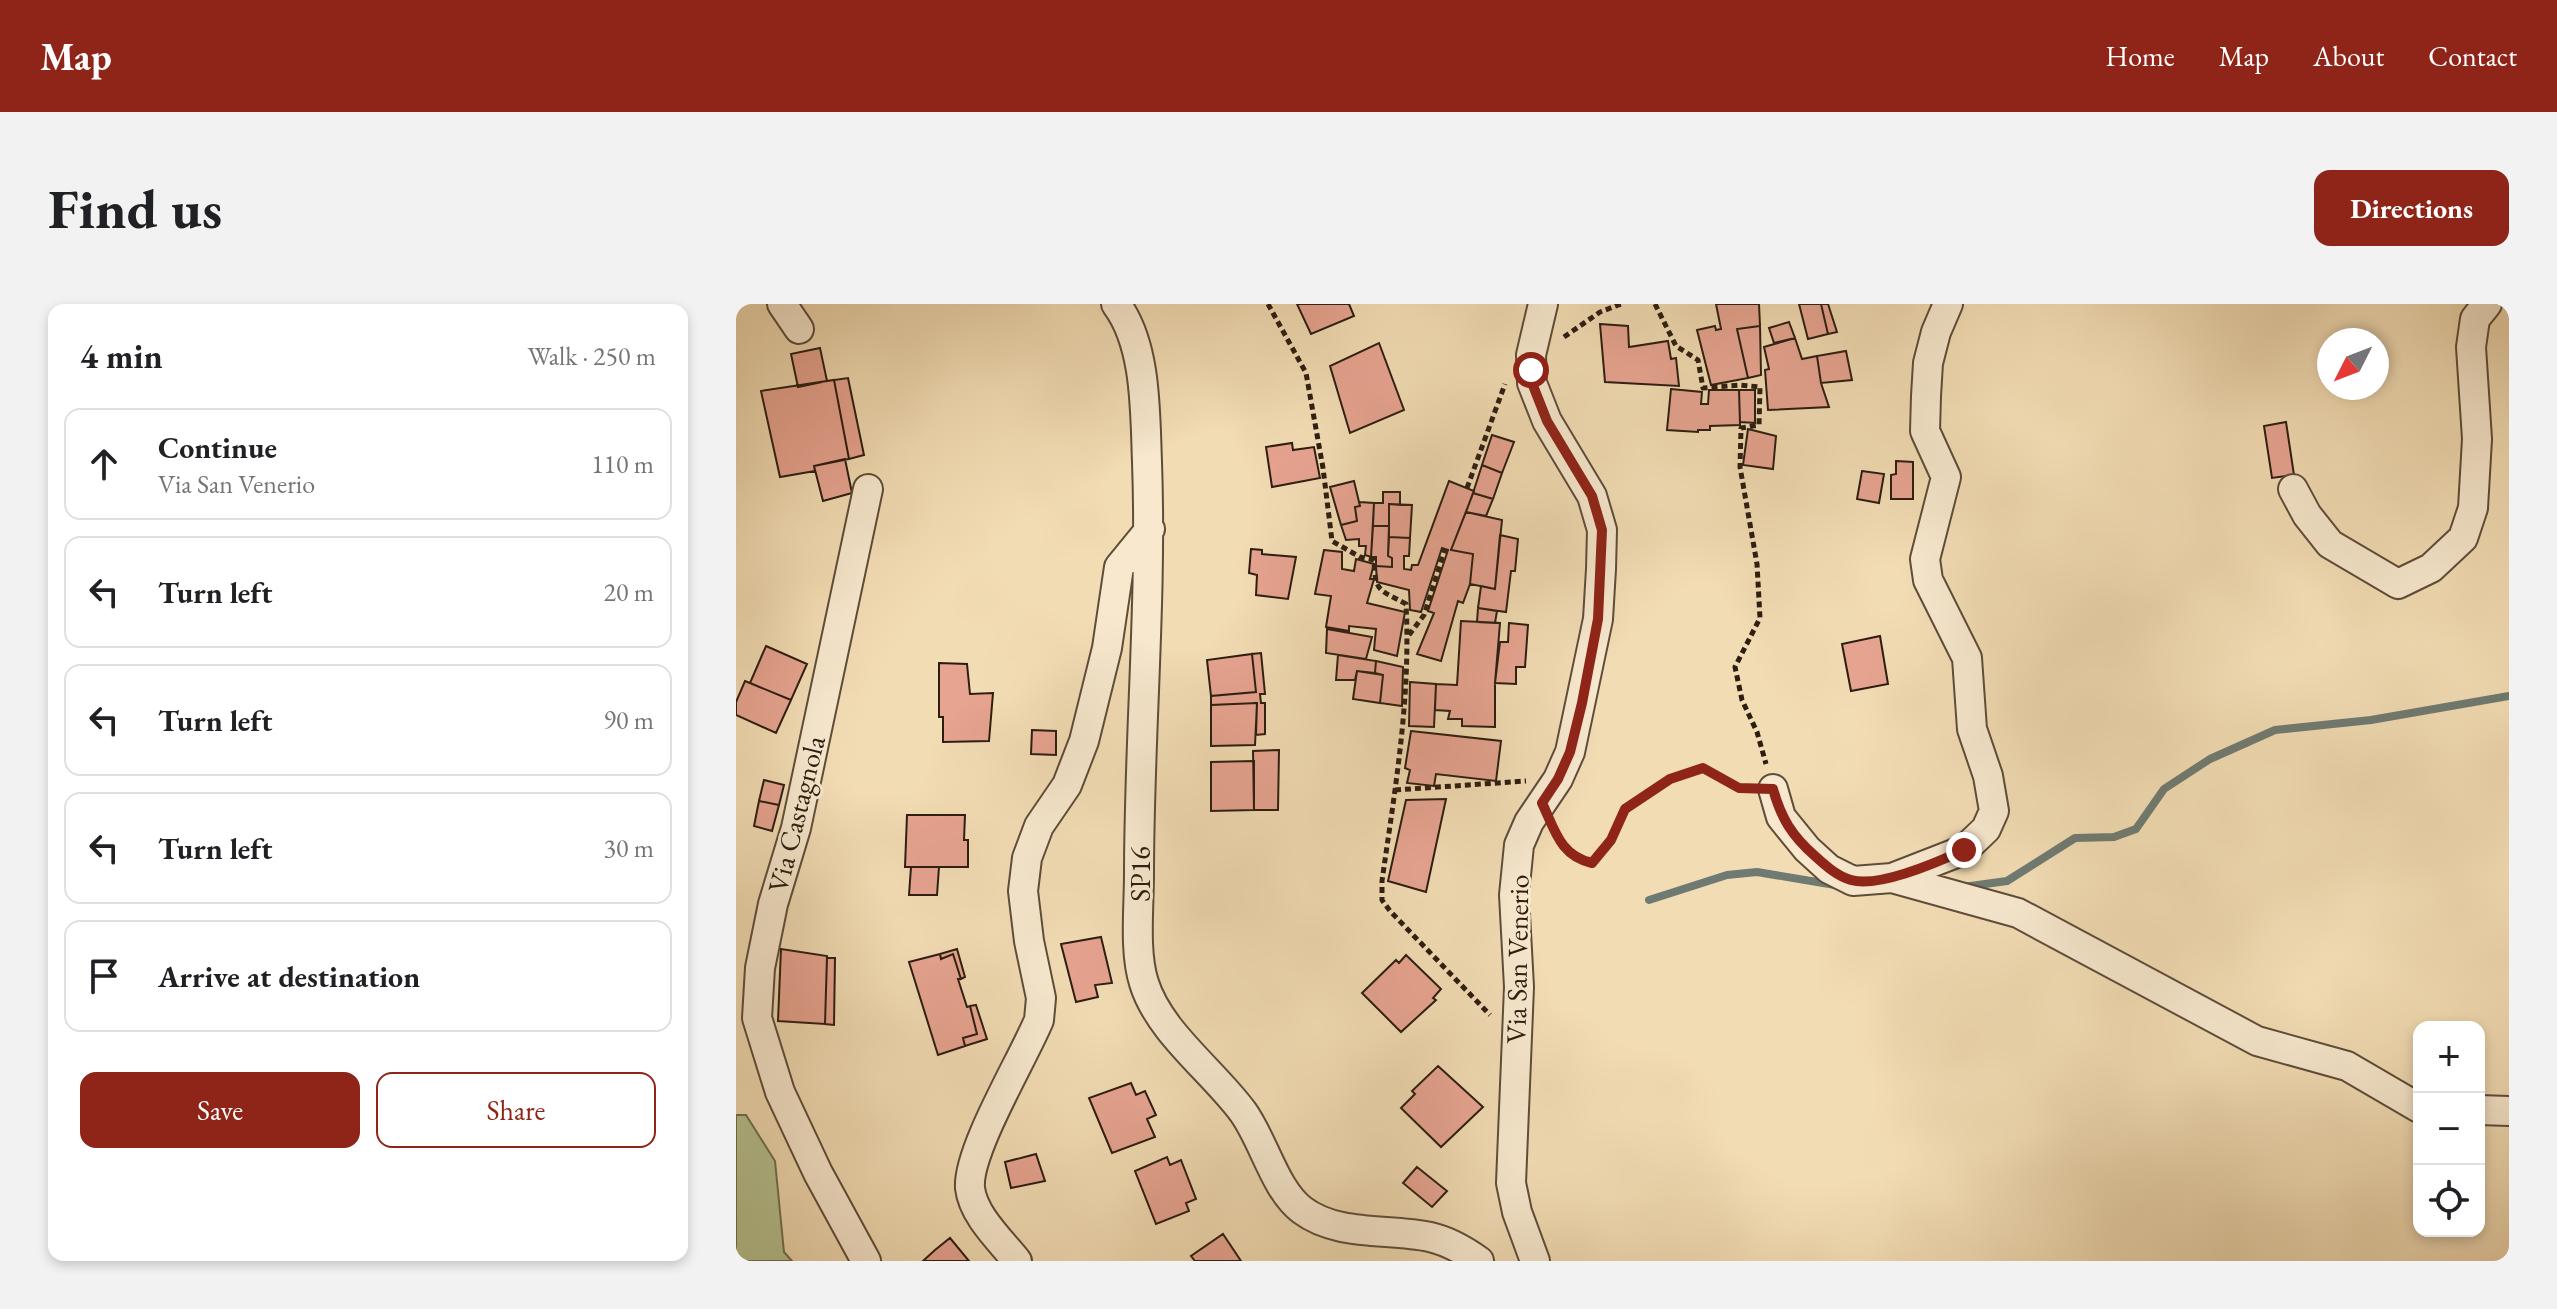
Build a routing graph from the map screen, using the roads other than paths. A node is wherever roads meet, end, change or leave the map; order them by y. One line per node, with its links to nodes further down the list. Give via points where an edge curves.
1 (782, 304): 6 (street)
2 (1116, 304): 9 (street, SP16 / SP16, via 1140,362)
3 (1543, 304): 18 (street, Via San Venerio, via 1531,355 1532,383 1547,421 1592,496 1602,530 1598,619 1570,752 1519,845 1514,895 1519,987 1511,1183)
4 (1948, 304): 11 (street, via 1928,363 1925,431 1946,477 1925,559 1928,580 1967,658 1972,729 1994,811 1986,829 1964,850)
5 (2487, 304): 8 (street, via 2475,319 2471,347 2477,439 2473,508 2463,538 2431,568 2398,584 2330,544)
6 (799, 329)
7 (868, 489): 15 (street, Via Castagnola, via 800,813 773,904 757,1018 780,1092)
8 (2293, 489)
9 (1150, 529): 16 (street, via 1119,567 1107,648 1084,741 1027,858 1023,891 1041,998 1039,1020 981,1143 970,1188 992,1231); 17 (street, SP16 / SP16, via 1139,857 1144,984 1159,1014 1247,1118 1286,1194 1300,1209 1342,1227 1433,1238)
10 (1773, 789): 11 (street, via 1781,817 1829,869 1853,881)
11 (1892, 878): 12 (street, via 2018,913 2257,1041 2347,1066)
12 (2413, 1104)
13 (2485, 1110): 14 (street)
14 (2509, 1111)
15 (866, 1261)
16 (1017, 1261)
17 (1479, 1261)
18 (1535, 1261)

